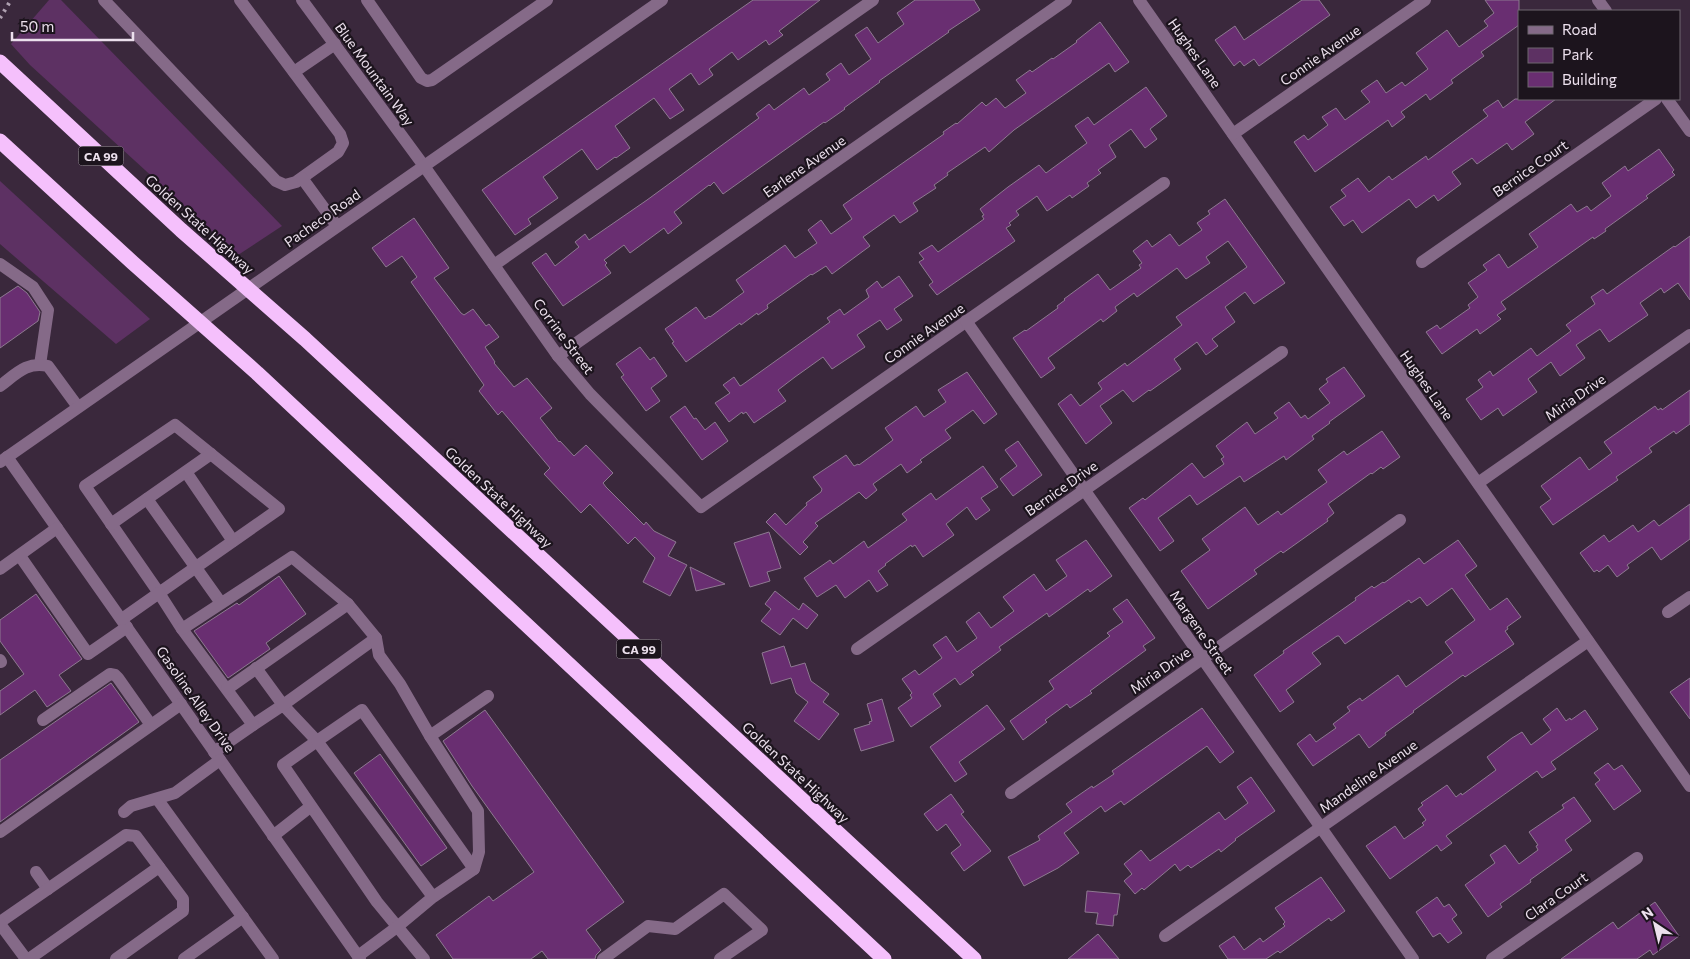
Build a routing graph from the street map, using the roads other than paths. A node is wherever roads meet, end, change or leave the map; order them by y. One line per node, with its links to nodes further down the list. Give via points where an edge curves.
1 (104, 0): 22 (street, via 276,181 285,185)
2 (240, 0): 15 (street)
3 (302, 0): 13 (street, Blue Mountain Way)
4 (367, 0): 12 (street, via 421,78 427,81)
5 (523, 0): 12 (street)
6 (547, 0): 12 (street)
7 (662, 0): 21 (street, Pacheco Road)
8 (873, 0): 27 (street)
9 (1066, 0): 31 (street, Earlene Avenue)
10 (1139, 0): 19 (street, Hughes Lane)
11 (1425, 0): 19 (street, Connie Avenue)
12 (531, 11)
13 (334, 44): 15 (street); 21 (street, Blue Mountain Way)
14 (0, 62): 98 (highway, Golden State Highway / CA 99, via 181,230 305,339)
15 (294, 72): 22 (street, via 340,134 343,143 338,152)
16 (1655, 100): 25 (street, Bernice Court)
17 (1668, 100): 18 (street)
18 (1690, 131)
19 (1233, 134): 38 (street, Hughes Lane)
20 (0, 141): 97 (highway, via 258,373)
21 (424, 166): 24 (street, Pacheco Road); 27 (street, Corrine Street)
22 (302, 178): 24 (street)
23 (1164, 183): 28 (street, Connie Avenue)
24 (337, 226): 34 (street, Pacheco Road)
25 (1422, 262)
26 (0, 264): 32 (street, via 33,287 48,310)
27 (494, 265): 31 (street, Corrine Street)
28 (966, 321): 39 (street, Margene Street); 41 (street, Connie Avenue)
29 (1690, 335): 38 (street, Miria Drive)
30 (1282, 352): 39 (street, Bernice Drive)
31 (558, 356): 41 (street, Corrine Street, via 590,394)
32 (40, 364): 33 (street, via 29,365); 34 (street, via 48,366)
33 (0, 386)
34 (78, 407): 36 (street, Pacheco Road)
35 (211, 454): 37 (street); 43 (street, via 175,425 85,486); 45 (street, via 279,509)
36 (4, 459): 44 (street, Gasoline Alley Drive)
37 (186, 472): 40 (street); 45 (street)
38 (1478, 483): 57 (street, Hughes Lane)
39 (1084, 490): 58 (street, Bernice Drive); 59 (street, Margene Street)
40 (147, 499): 43 (street); 47 (street)
41 (701, 507)
42 (1400, 520): 59 (street, Miria Drive)
43 (111, 524): 49 (street)
44 (58, 528): 46 (street); 54 (street, Gasoline Alley Drive)
45 (233, 540): 47 (street)
46 (20, 556): 48 (street); 54 (street, via 88,654)
47 (196, 567): 49 (street); 51 (street)
48 (0, 569)
49 (159, 593): 54 (street); 55 (street)
50 (1690, 597): 53 (street)
51 (221, 603): 52 (street, via 292,557); 55 (street)
52 (348, 604): 56 (street); 60 (street)
53 (1668, 612)
54 (124, 623): 63 (street, Gasoline Alley Drive)
55 (182, 628): 61 (street)
56 (376, 638): 64 (street); 68 (street, via 379,655)
57 (1588, 641): 71 (street, Hughes Lane); 76 (street, Mandeline Avenue)
58 (857, 649)
59 (1202, 659): 72 (street, Miria Drive); 76 (street, Margene Street)
60 (256, 668): 61 (street); 64 (street)
61 (227, 689): 67 (street)
62 (488, 696): 68 (street)
63 (181, 704): 66 (street); 70 (street, Gasoline Alley Drive)
64 (283, 705): 67 (street); 69 (street)
65 (43, 720): 66 (street, via 110,674 118,678)
66 (151, 725): 77 (street)
67 (253, 725): 70 (street)
68 (430, 736): 81 (street, via 478,811 479,852)
69 (317, 741): 74 (street, via 283,766); 81 (street, via 362,710); 84 (street)
70 (217, 756): 73 (street, via 175,793); 78 (street, Gasoline Alley Drive)
71 (1690, 786)
72 (1011, 793)
73 (158, 800): 75 (street, via 131,806); 85 (street)
74 (310, 807): 78 (street); 87 (street)
75 (124, 812)
76 (1321, 827): 88 (street, Mandeline Avenue); 99 (street, Margene Street)
77 (0, 832)
78 (273, 836): 89 (street, Gasoline Alley Drive)
79 (1636, 858): 100 (street, Clara Court)
80 (159, 867): 83 (street, via 136,836 126,835); 90 (street); 91 (street, via 183,899 183,911)
81 (474, 869): 84 (street)
82 (36, 872): 83 (street)
83 (48, 889): 86 (street)
84 (433, 897): 87 (street)
85 (243, 917): 92 (street); 93 (street)
86 (0, 923): 90 (street)
87 (397, 927): 89 (street); 94 (street)
88 (1165, 936)
89 (359, 958)
90 (27, 959)
91 (116, 959)
92 (184, 959)
93 (273, 959)
94 (424, 959)
95 (603, 959): 96 (street, via 648,926 676,928 724,894 762,930)
96 (720, 959)
97 (884, 959)
98 (974, 959)
99 (1413, 959)
100 (1492, 959)

